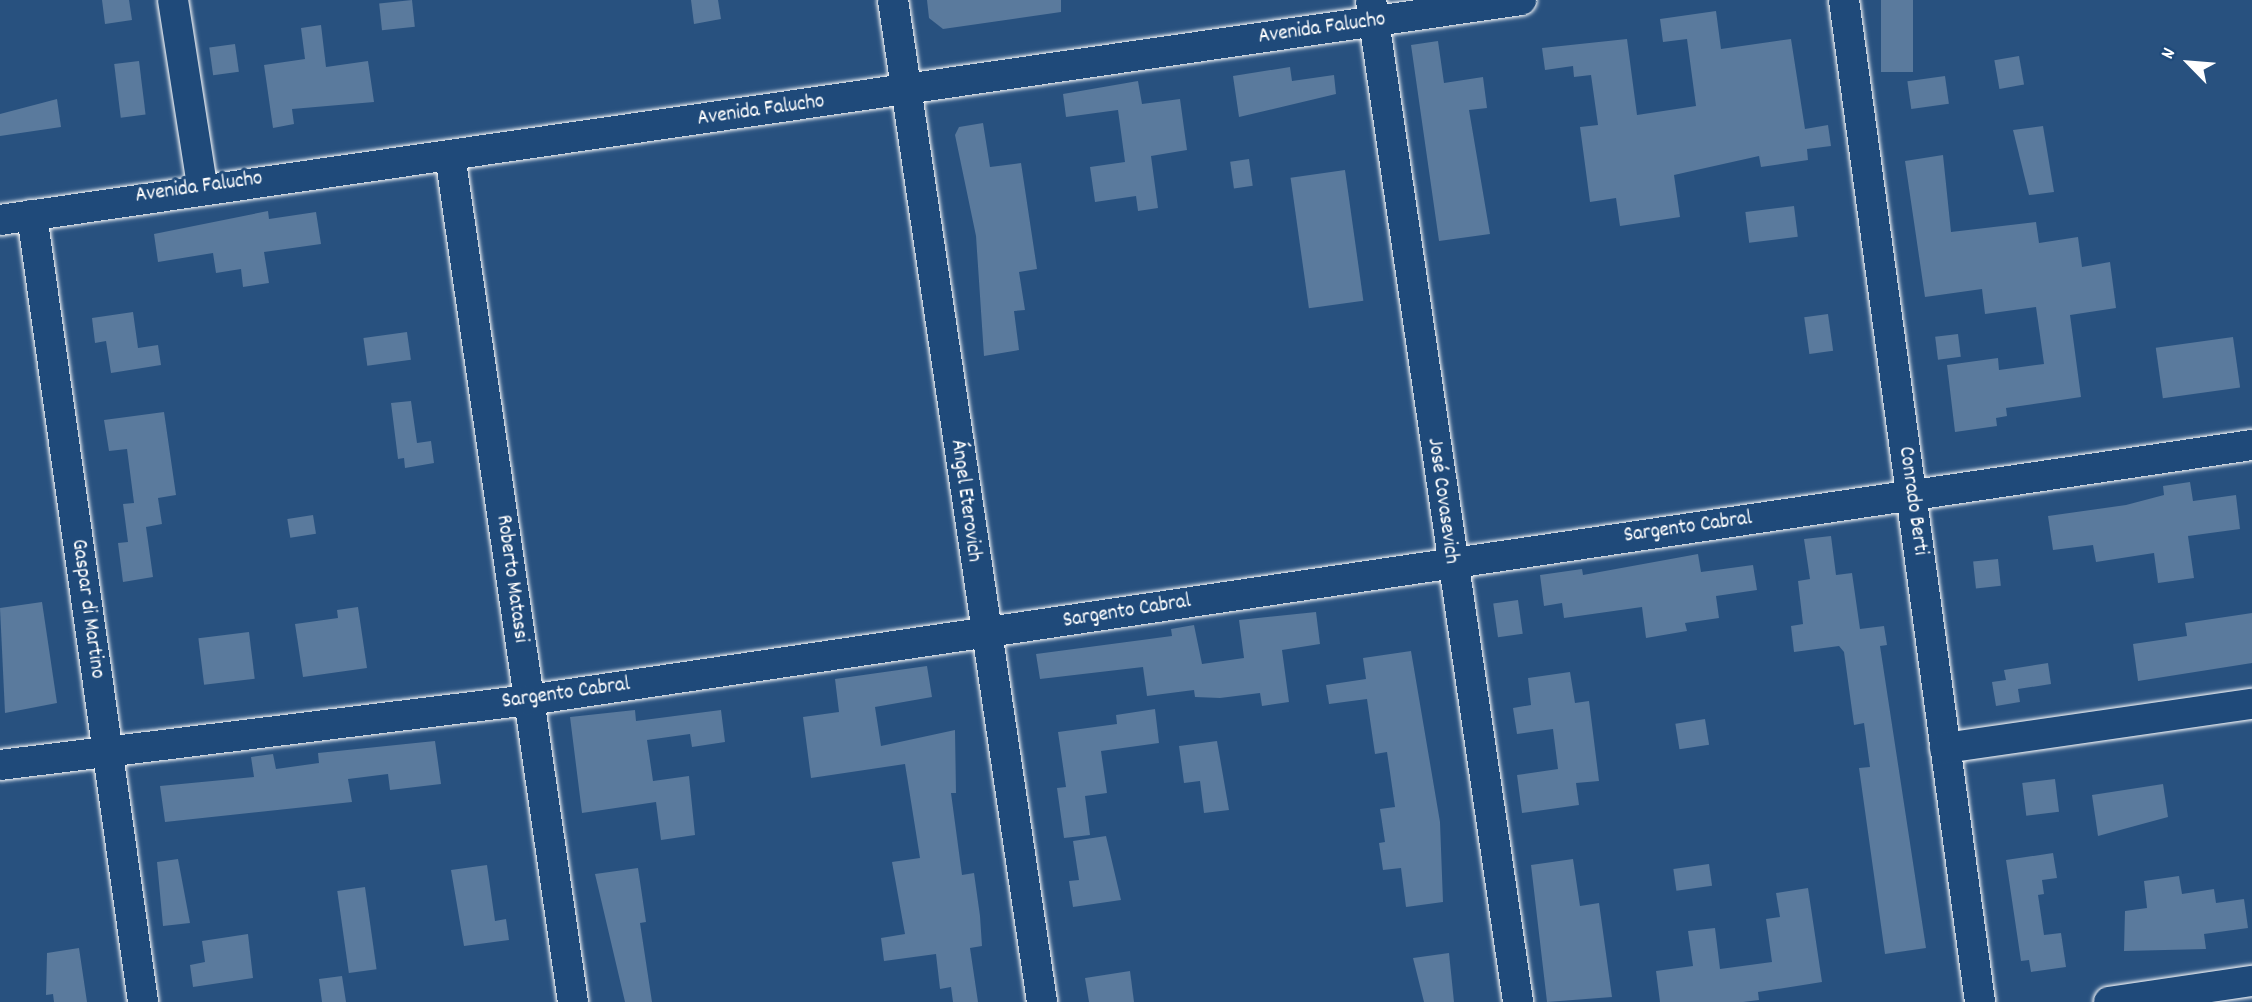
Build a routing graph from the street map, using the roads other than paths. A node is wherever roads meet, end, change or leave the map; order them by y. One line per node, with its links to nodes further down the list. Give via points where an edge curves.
1 (173, 0): 8 (street)
2 (893, 0): 6 (street, Ángel Eterovich)
3 (1521, 0): 5 (street, Avenida Falucho)
4 (1844, 0): 12 (street, Conrado Berti)
5 (1372, 11): 6 (street, Avenida Falucho); 13 (street, José Covasevich)
6 (905, 91): 7 (street, Avenida Falucho); 14 (street, Ángel Eterovich)
7 (450, 155): 8 (street, Avenida Falucho); 15 (street, Roberto Matassi)
8 (202, 186): 9 (street, Avenida Falucho)
9 (32, 215): 10 (street, Avenida Falucho); 18 (street, Gaspar di Martino)
10 (0, 220)
11 (2252, 445): 12 (street, Sargento Cabral)
12 (1912, 496): 13 (street, Sargento Cabral); 17 (street, Conrado Berti)
13 (1450, 562): 14 (street, Sargento Cabral); 24 (street, José Covasevich)
14 (985, 634): 15 (street, Sargento Cabral); 23 (street, Ángel Eterovich)
15 (528, 699): 18 (street, Sargento Cabral); 22 (street, Roberto Matassi)
16 (2252, 704): 17 (street)
17 (1945, 748): 25 (street, Conrado Berti)
18 (107, 750): 19 (street, Sargento Cabral); 21 (street, Gaspar di Martino)
19 (0, 765)
20 (2252, 981): 26 (street)
21 (144, 1002)
22 (573, 1002)
23 (1042, 1002)
24 (1518, 1002)
25 (1980, 1002)
26 (2109, 1002)

